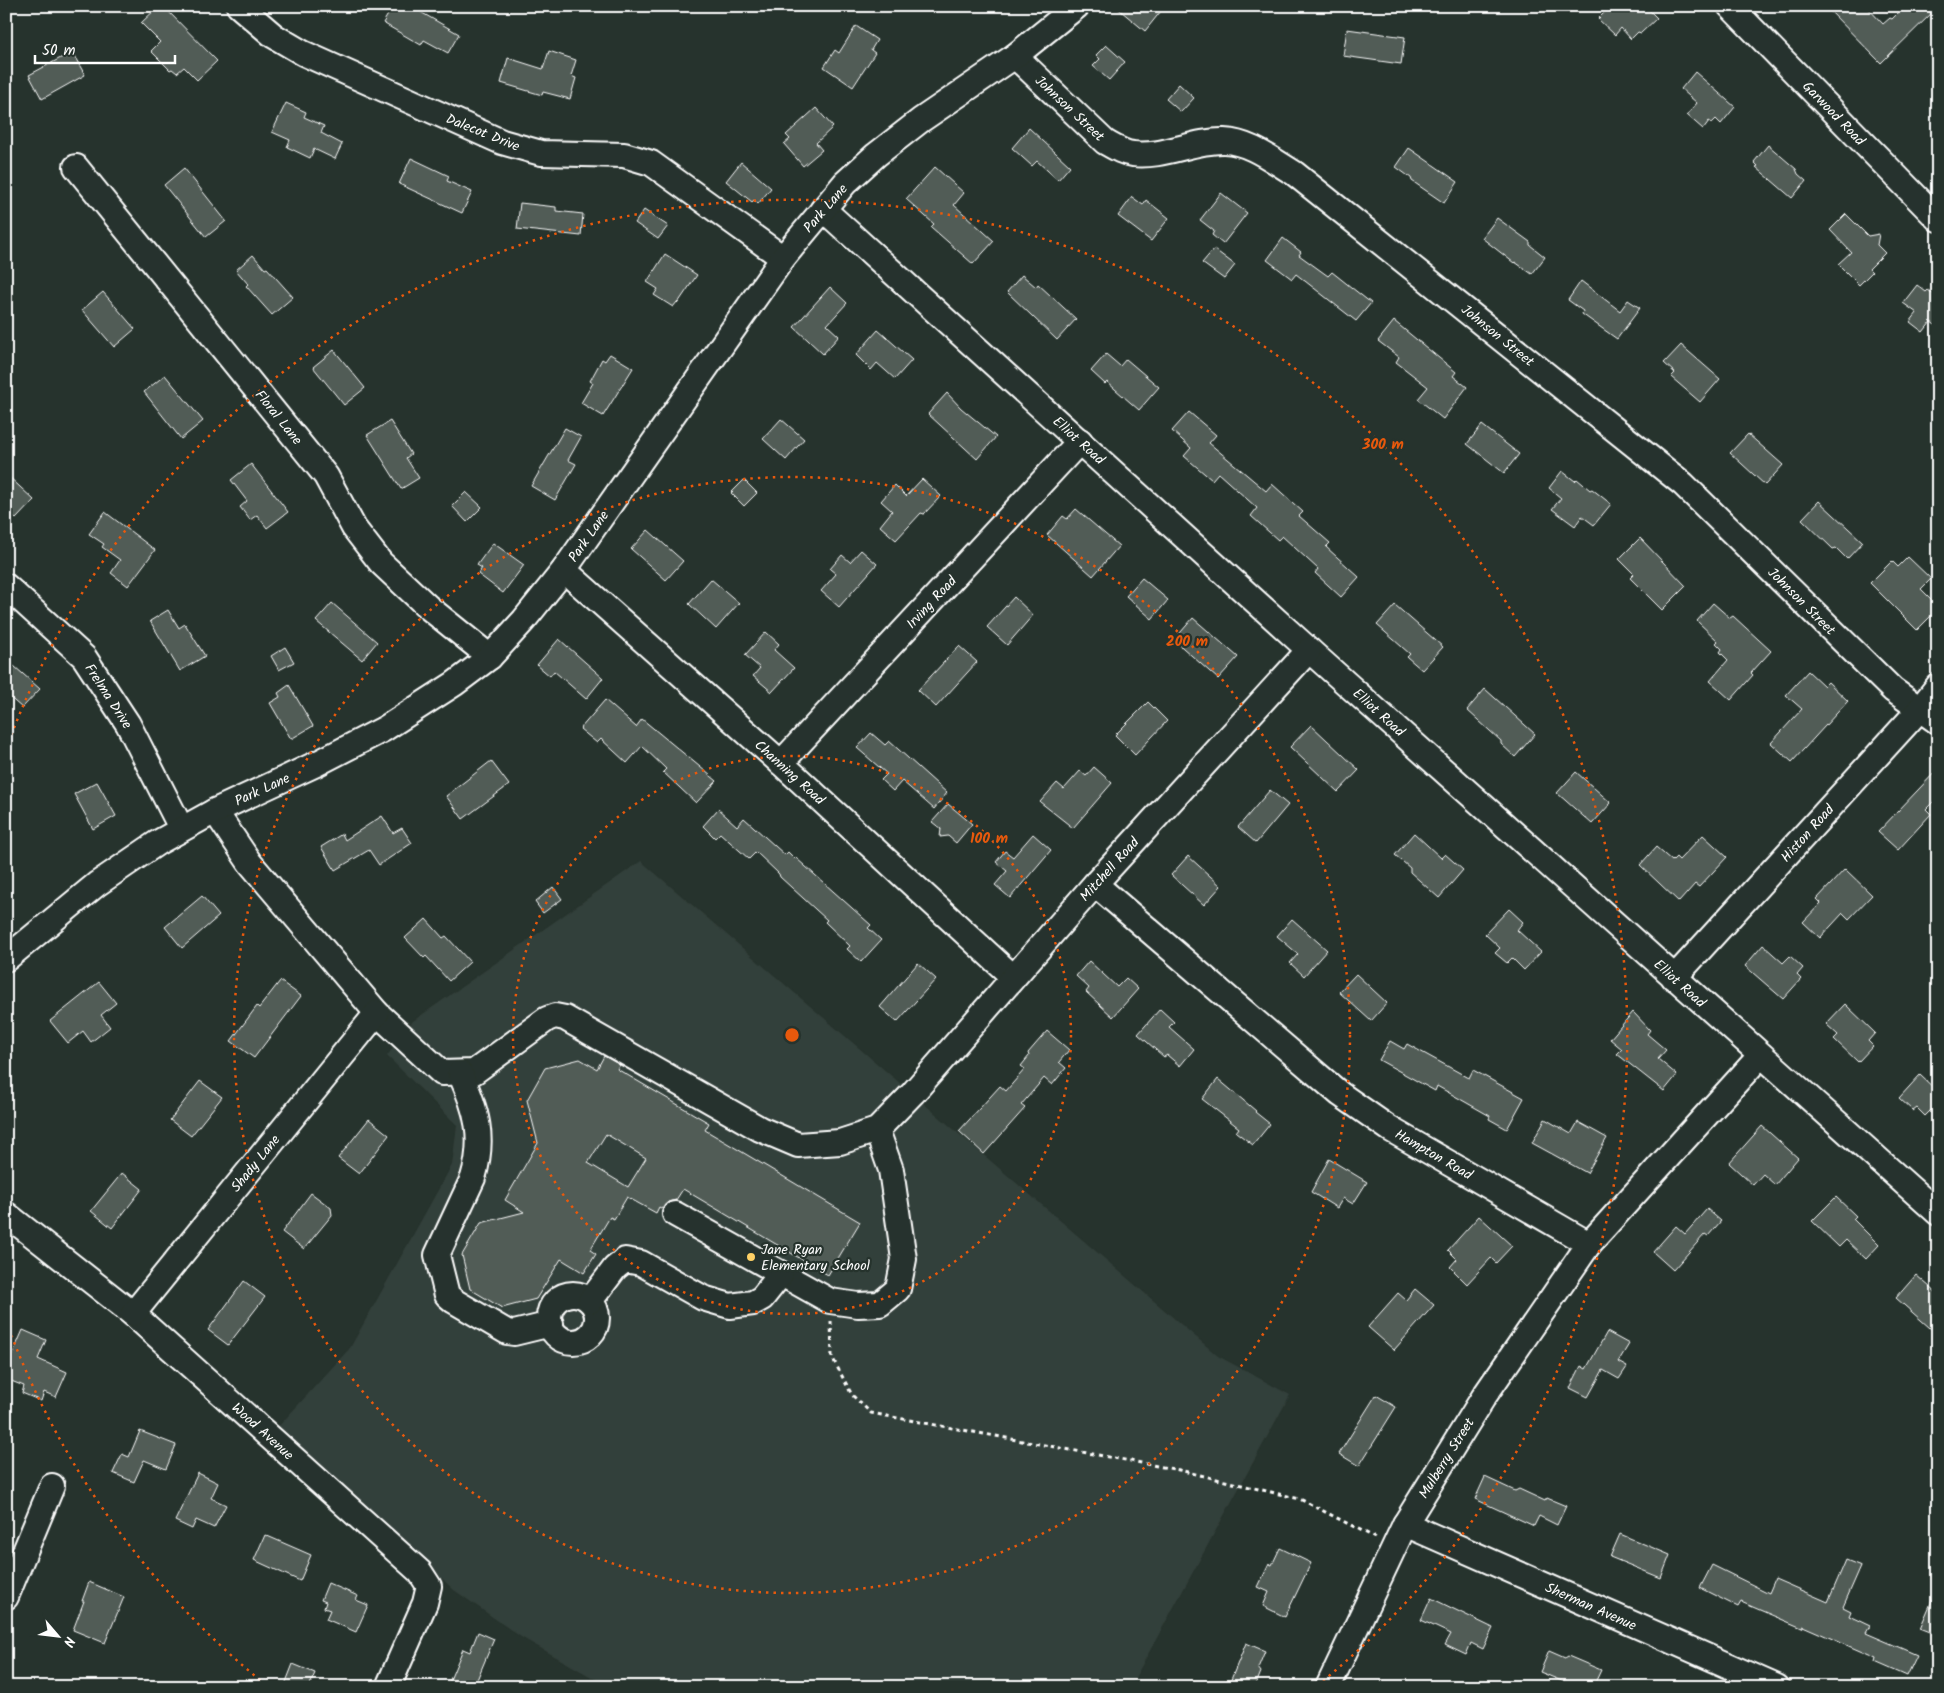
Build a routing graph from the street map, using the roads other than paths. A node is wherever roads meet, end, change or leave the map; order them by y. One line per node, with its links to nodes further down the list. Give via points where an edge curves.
1 (239, 6): 8 (street, Dalecot Drive, via 274,36 303,53 502,142 541,153 624,155 651,164)
2 (1077, 6): 4 (street, Park Lane)
3 (1730, 6): 7 (street, Garwood Road)
4 (1015, 56): 6 (street, Park Lane, via 876,155 845,183); 15 (street, Johnson Street, via 1105,142 1120,151 1146,155 1226,141 1258,151 1294,173 1683,484 1892,690)
5 (76, 167): 13 (street, Floral Lane, via 326,476 354,528 381,563 428,607)
6 (823, 209): 8 (street, Park Lane); 9 (street, Elliot Road)
7 (1938, 219)
8 (782, 258): 10 (street, Park Lane)
9 (1080, 442): 12 (street, Elliot Road); 16 (street, Irving Road)
10 (564, 570): 13 (street, Park Lane); 16 (street, Channing Road)
11 (6, 586): 18 (street, Frelma Drive, via 84,657 128,724)
12 (1309, 650): 19 (street, Mitchell Road); 22 (street, Elliot Road)
13 (490, 657): 17 (street, Park Lane, via 384,729)
14 (1938, 686): 15 (street, Histon Road)
15 (1929, 716): 22 (street, Histon Road)
16 (781, 763): 21 (street, Channing Road)
17 (215, 811): 18 (street, Park Lane); 23 (street, via 250,863)
18 (181, 828): 20 (street, Park Lane, via 97,884)
19 (1095, 884): 21 (street, Mitchell Road); 30 (street, Hampton Road, via 1340,1094 1390,1129)
20 (6, 959)
21 (1014, 977): 26 (street, Mitchell Road)
22 (1674, 978): 24 (street, Elliot Road)
23 (377, 1012): 25 (street, via 442,1073); 33 (street, Shady Lane)
24 (1761, 1055): 27 (street, Elliot Road); 30 (street)
25 (460, 1073): 26 (street, via 474,1072 555,1016 573,1021 760,1129 798,1145 840,1142); 34 (street, via 478,1119 480,1145 473,1178 437,1255 448,1295 514,1334)
26 (877, 1130): 31 (street, via 892,1170 904,1259 898,1289 880,1304 830,1302)
27 (1938, 1212)
28 (6, 1214): 33 (street, Wood Avenue)
29 (675, 1214): 31 (street)
30 (1589, 1244): 36 (street, Mulberry Street, via 1483,1398)
31 (781, 1274): 32 (street, via 762,1298 753,1303 730,1306 703,1298 641,1263 625,1260)
32 (590, 1301): 34 (street, via 579,1294 564,1296 552,1306); 34 (street, via 597,1317 593,1332 587,1338 564,1340 557,1336)
33 (134, 1314): 38 (street, Wood Avenue, via 420,1572 429,1586 426,1603)
34 (551, 1324)
35 (52, 1486): 37 (street)
36 (1405, 1524): 39 (street, Mulberry Street); 40 (street, Sherman Avenue)
37 (6, 1598)
38 (388, 1687)
39 (1328, 1687)
40 (1776, 1687)

